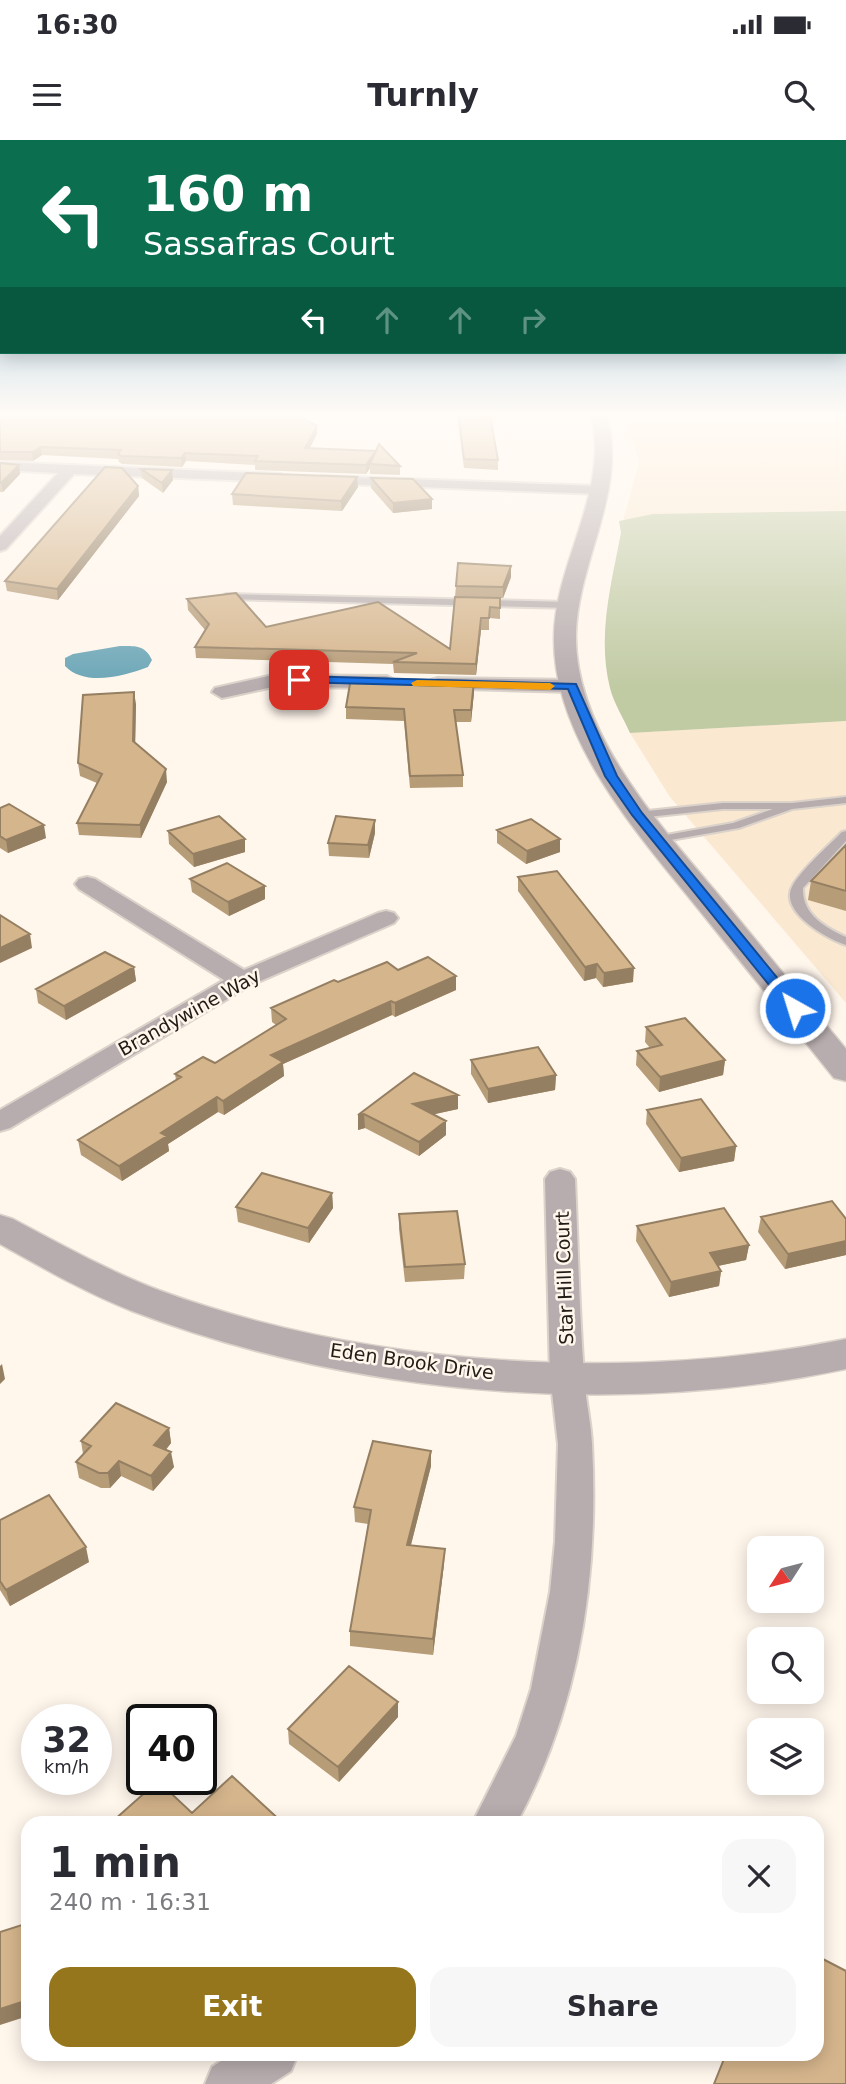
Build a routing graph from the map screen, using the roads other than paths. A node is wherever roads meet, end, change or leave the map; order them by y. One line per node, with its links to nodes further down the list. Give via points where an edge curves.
1 (36, 507): 3 (street)
2 (594, 507): 5 (street)
3 (0, 546)
4 (226, 597): 5 (lane)
5 (570, 605): 6 (street, via 564,636)
6 (572, 686): 7 (street, via 299,680); 10 (street, via 611,776)
7 (222, 692)
8 (846, 800): 9 (lane)
9 (792, 806): 10 (lane, via 723,806); 12 (lane, via 735,826)
10 (638, 815): 12 (street)
11 (846, 834): 15 (lane, via 797,887 795,898 820,929)
12 (659, 839): 17 (street)
13 (88, 884): 16 (street)
14 (386, 918): 16 (street, Brandywine Way)
15 (846, 940)
16 (242, 980): 18 (street, Brandywine Way)
17 (846, 1071)
18 (0, 1122)
19 (560, 1179): 22 (street, Star Hill Court)
20 (0, 1228): 22 (street, Eden Brook Drive, via 72,1267 164,1307 247,1332 456,1371)
21 (846, 1354): 22 (street, Eden Brook Drive, via 742,1372)
22 (567, 1378): 23 (street, Star Hill Court, via 575,1442 573,1567 562,1647 541,1726)
23 (499, 1816)
24 (264, 2061): 25 (street)
25 (229, 2084)

